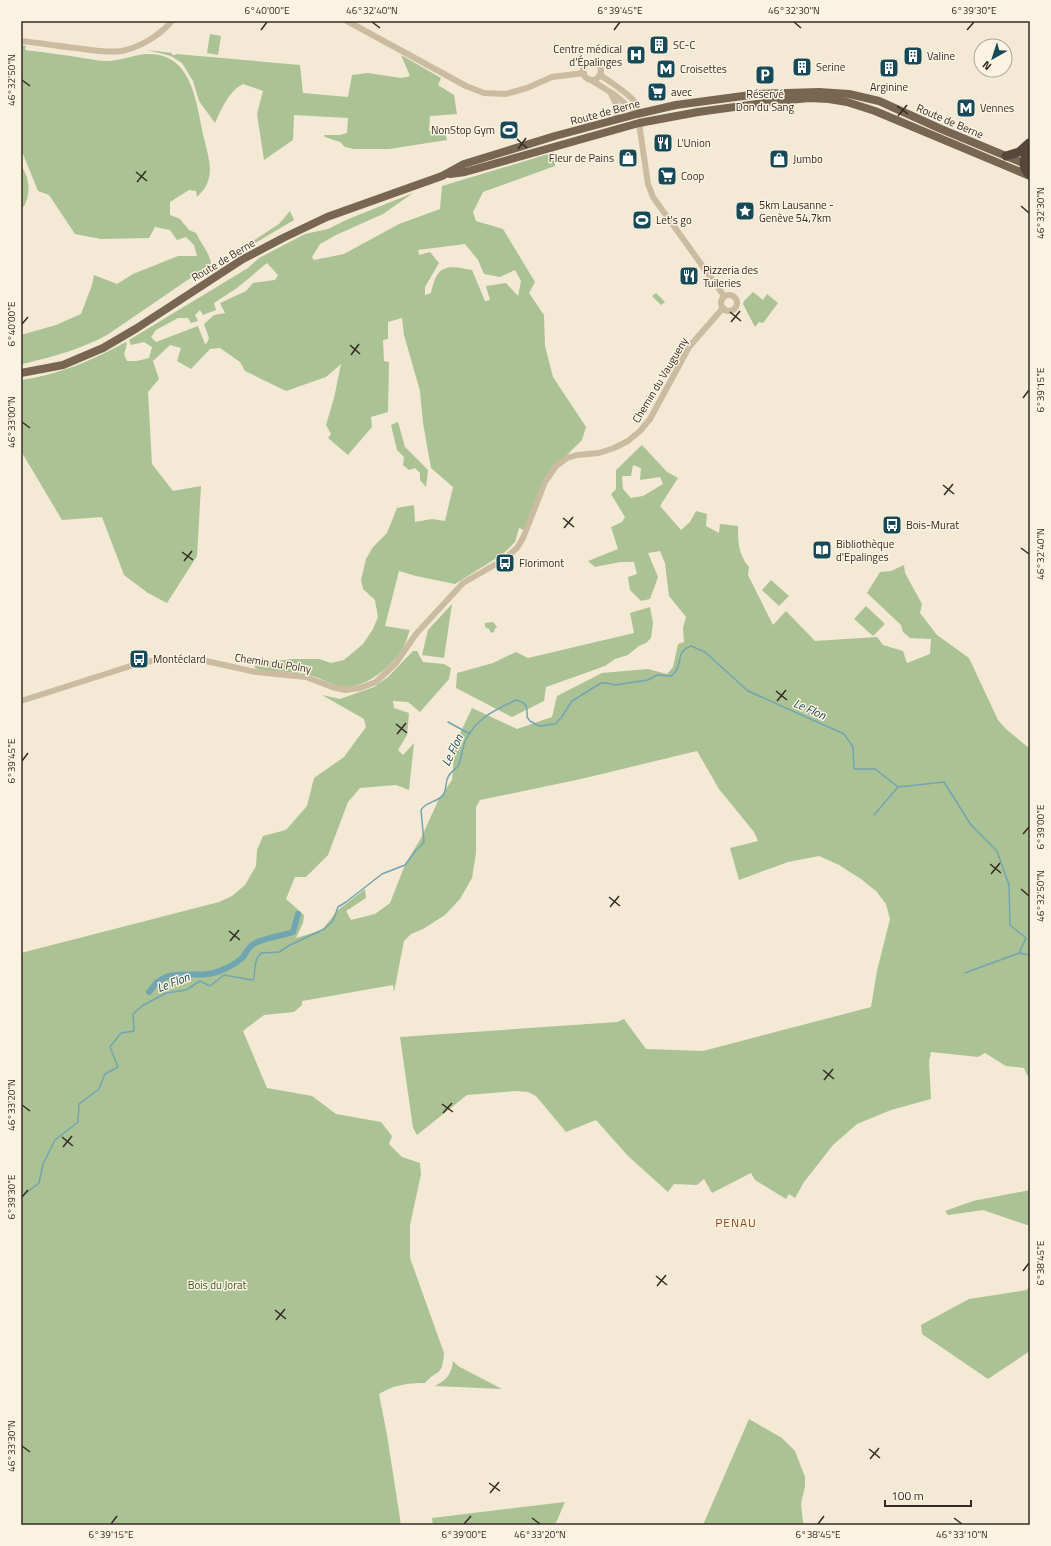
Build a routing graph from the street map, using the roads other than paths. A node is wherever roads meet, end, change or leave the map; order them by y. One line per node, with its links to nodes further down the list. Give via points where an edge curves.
1 (172, 21): 3 (street, via 154,37 122,51)
2 (346, 21): 4 (street, via 461,84 484,93 498,95 516,92 552,77)
3 (21, 41)
4 (584, 73): 5 (street, via 585,66 594,62 600,66); 6 (street, via 586,78)
5 (600, 75): 6 (street); 8 (street, via 636,104)
6 (592, 80): 7 (street)
7 (609, 90): 8 (street); 9 (street, via 618,108)
8 (637, 114): 9 (main road, Route de Berne); 10 (main road); 12 (main road, Route de Berne, via 676,105 747,95 844,93 879,102)
9 (616, 120): 14 (main road, Route de Berne, via 464,164)
10 (639, 123): 14 (main road, Route de Berne, via 465,172); 15 (main road, Route de Berne, via 779,101 829,99 875,111); 16 (street, via 648,184 653,197)
11 (1030, 142): 12 (highway, via 1019,152); 13 (highway)
12 (1006, 156): 13 (main road, Route de Berne)
13 (1027, 164): 15 (highway, via 1026,171)
14 (442, 176): 18 (main road, Route de Berne, via 331,216 283,238 89,355 53,368)
15 (1030, 176)
16 (724, 296): 17 (street, via 721,300); 17 (street, via 732,295 738,303 732,311)
17 (723, 308): 19 (street, Chemin du Vaugueny, via 689,347 650,419 640,431 614,448 567,458 552,470)
18 (21, 373)
19 (517, 548): 20 (street, Chemin du Polny, via 503,560 463,583 416,634 396,663 376,682 353,690 332,687 306,677 256,672 206,661 173,659 143,662)
20 (21, 700)

